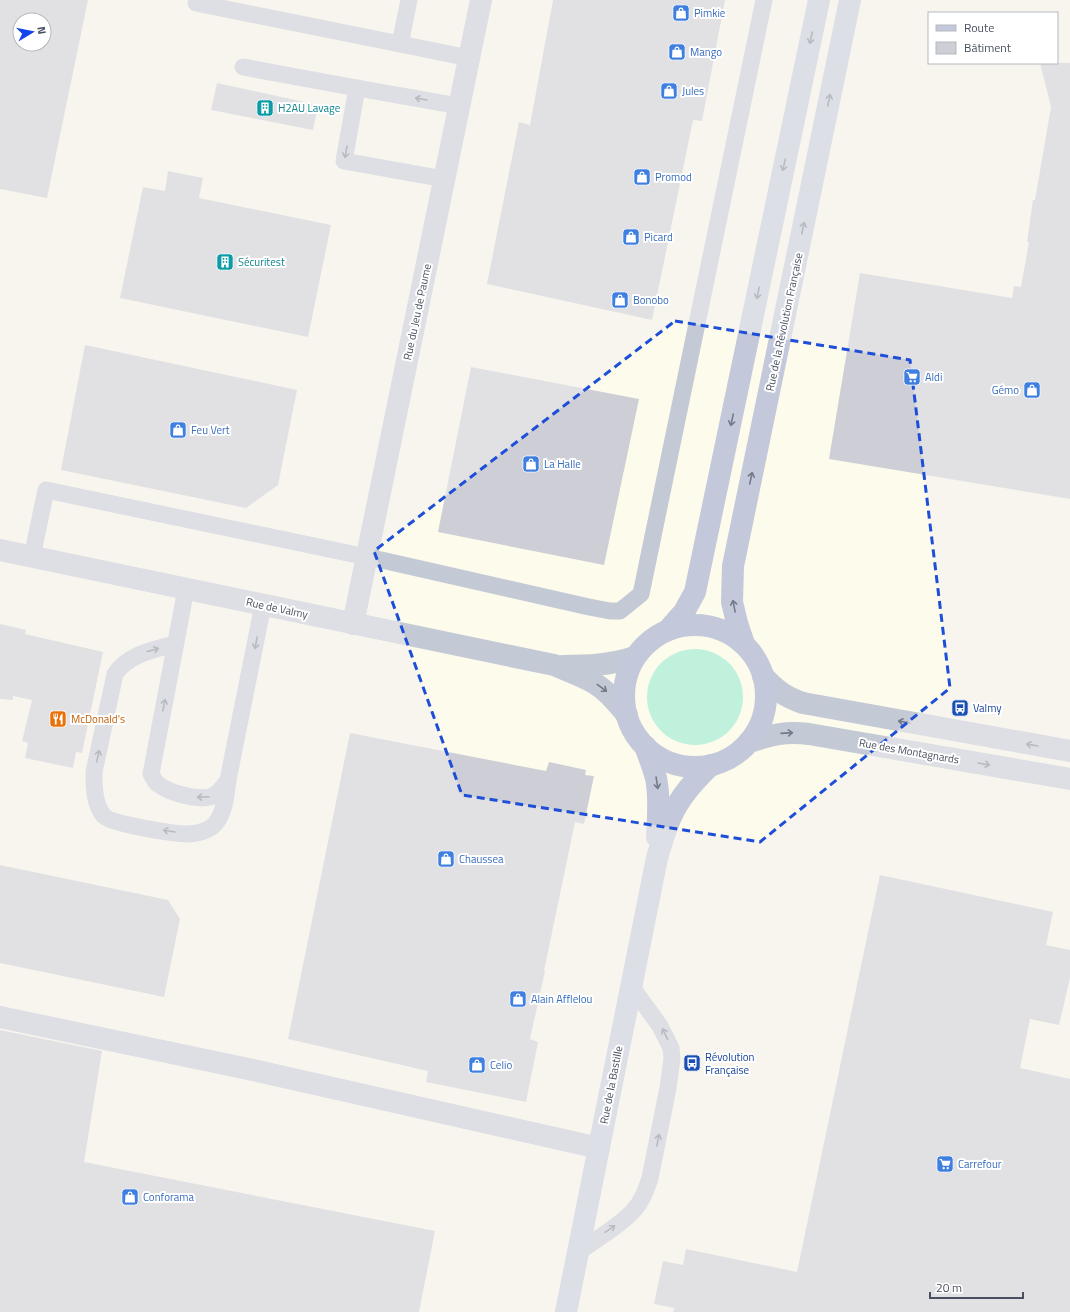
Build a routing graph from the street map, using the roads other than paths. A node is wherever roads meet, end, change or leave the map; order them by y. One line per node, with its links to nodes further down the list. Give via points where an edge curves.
1 (409, 0): 7 (lane)
2 (480, 0): 8 (street, Rue du Jeu de Paume)
3 (764, 0): 15 (lane, via 641,594 620,611 610,611)
4 (819, 0): 19 (street, one-way to 19, via 695,592 684,612)
5 (850, 0): 21 (street, Rue de la Révolution Française, one-way to 5, via 732,602 734,566)
6 (196, 2): 7 (lane)
7 (400, 44): 8 (lane)
8 (469, 58): 11 (street, Rue du Jeu de Paume)
9 (243, 66): 10 (lane)
10 (357, 88): 11 (lane, one-way to 10); 12 (lane, one-way to 12, via 344,161)
11 (459, 106): 12 (street, Rue du Jeu de Paume)
12 (444, 179): 15 (street, Rue du Jeu de Paume)
13 (0, 550): 14 (street, Rue de Valmy)
14 (32, 557): 15 (lane, via 46,490); 16 (street, Rue de Valmy)
15 (367, 557): 18 (street, Rue du Jeu de Paume)
16 (186, 589): 17 (street, Rue de Valmy); 20 (lane)
17 (263, 605): 18 (street, Rue de Valmy); 31 (lane, one-way to 31)
18 (354, 624): 23 (street, Rue de Valmy)
19 (668, 630): 21 (street, via 686,625 703,625 729,634); 22 (street, via 653,638)
20 (176, 644): 31 (lane, one-way to 20, via 220,791 211,797 197,798 169,790 158,784 151,774); 31 (lane, one-way to 20, via 219,818 215,825 199,832 188,834 121,824 104,816 99,808 94,787 94,772 115,674 136,656)
21 (744, 644): 24 (street, via 756,659)
22 (635, 657): 23 (street, Rue de Valmy, via 599,665); 25 (street, via 625,686 624,703)
23 (554, 665): 25 (street, Rue de Valmy, one-way to 25, via 596,684 607,692)
24 (763, 676): 26 (street, via 766,694 764,711 758,728); 28 (street, one-way to 24, via 803,703 779,692)
25 (627, 715): 27 (street, via 634,732)
26 (749, 742): 29 (street, via 736,754); 30 (street, Rue des Montagnards, one-way to 30, via 776,734 809,734)
27 (645, 746): 29 (street, via 659,757 675,764 693,767); 32 (street, Rue de la Bastille, one-way to 32, via 658,795)
28 (1070, 751)
29 (711, 765): 32 (street, Rue de la Bastille, via 696,779 679,802 671,816)
30 (1070, 779)
31 (228, 780)
32 (657, 858): 33 (street, Rue de la Bastille)
33 (631, 986): 35 (street, Rue de la Bastille); 36 (lane, one-way to 33, via 622,1221 640,1202 650,1178 668,1088 671,1048 660,1026)
34 (0, 1017): 35 (street, via 253,1070)
35 (599, 1148): 36 (street, Rue de la Bastille)
36 (578, 1252): 37 (street, Rue de la Bastille)
37 (566, 1312)

